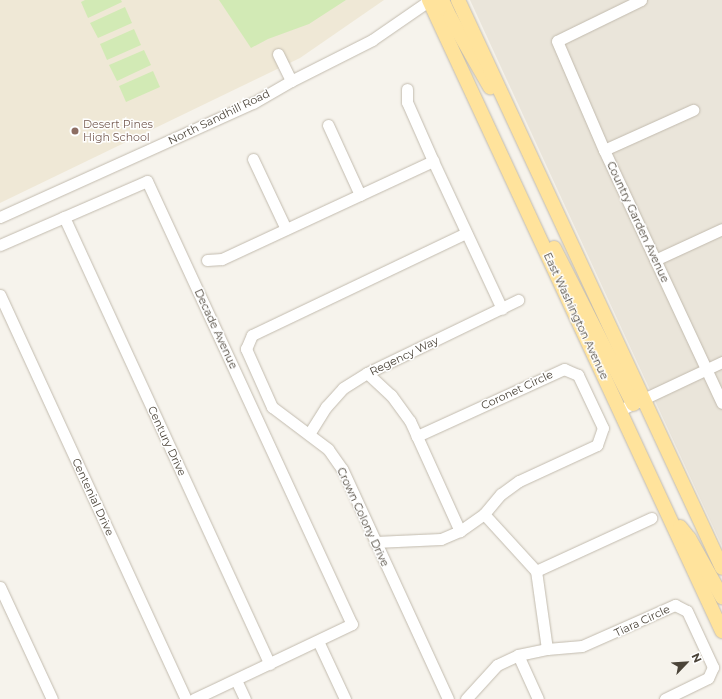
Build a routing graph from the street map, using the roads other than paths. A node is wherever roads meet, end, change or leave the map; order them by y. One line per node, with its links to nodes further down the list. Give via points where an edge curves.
1 (430, 0): 6 (street, North Sandhill Road, via 372,40); 15 (main road, East Washington Avenue)
2 (442, 0): 8 (main road, via 488,84)
3 (458, 0): 8 (main road)
4 (641, 0): 11 (street, Country Garden Avenue, via 557,41)
5 (278, 54): 6 (street)
6 (291, 81): 16 (street, North Sandhill Road, via 253,103)
7 (407, 89): 13 (street, via 408,102)
8 (508, 106): 30 (main road)
9 (693, 110): 11 (street)
10 (328, 126): 14 (street)
11 (604, 150): 23 (street, Country Garden Avenue)
12 (253, 159): 18 (street)
13 (433, 161): 14 (street); 20 (street)
14 (360, 195): 18 (street)
15 (523, 201): 30 (main road, via 557,252); 32 (main road, East Washington Avenue)
16 (0, 217)
17 (64, 217): 21 (street, Decade Avenue); 45 (street, Decade Avenue, via 147,180 352,624); 48 (street, Century Drive)
18 (286, 229): 22 (street, via 222,259)
19 (722, 229): 23 (street)
20 (466, 233): 26 (street); 33 (street, Crown Colony Drive, via 252,335 246,349 272,407)
21 (0, 246)
22 (207, 260)
23 (655, 260): 28 (street, Country Garden Avenue)
24 (0, 295): 51 (street, Centenial Drive)
25 (518, 300): 26 (street, Regency Way)
26 (502, 309): 29 (street, Regency Way)
27 (722, 362): 28 (street)
28 (706, 369): 30 (street); 31 (street, Country Garden Avenue)
29 (367, 373): 33 (street, Regency Way, via 343,388); 34 (street, via 391,396 410,421)
30 (638, 402): 32 (street); 40 (main road)
31 (722, 403)
32 (620, 410): 35 (main road, East Washington Avenue)
33 (309, 434): 39 (street, Crown Colony Drive, via 328,449 342,469)
34 (417, 436): 36 (street, Coronet Circle, via 564,368 578,375 603,428 597,445 518,481 501,494); 38 (street)
35 (666, 511): 43 (main road, via 689,538); 44 (main road, East Washington Avenue)
36 (484, 514): 38 (street); 41 (street)
37 (651, 518): 41 (street)
38 (460, 531): 39 (street, via 441,539)
39 (375, 542): 55 (street, Crown Colony Drive)
40 (722, 568)
41 (536, 571): 46 (street)
42 (0, 587): 50 (street)
43 (722, 597)
44 (722, 629)
45 (318, 641): 48 (street); 54 (street)
46 (547, 649): 47 (street); 58 (street, Tiara Circle, via 582,646 675,605 687,611 713,667 708,678)
47 (518, 655): 56 (street, via 497,665); 57 (street)
48 (270, 664): 49 (street)
49 (236, 680): 52 (street); 53 (street)
50 (52, 699)
51 (186, 699)
52 (194, 699)
53 (245, 699)
54 (345, 699)
55 (448, 699)
56 (466, 699)
57 (538, 699)
58 (665, 699)

